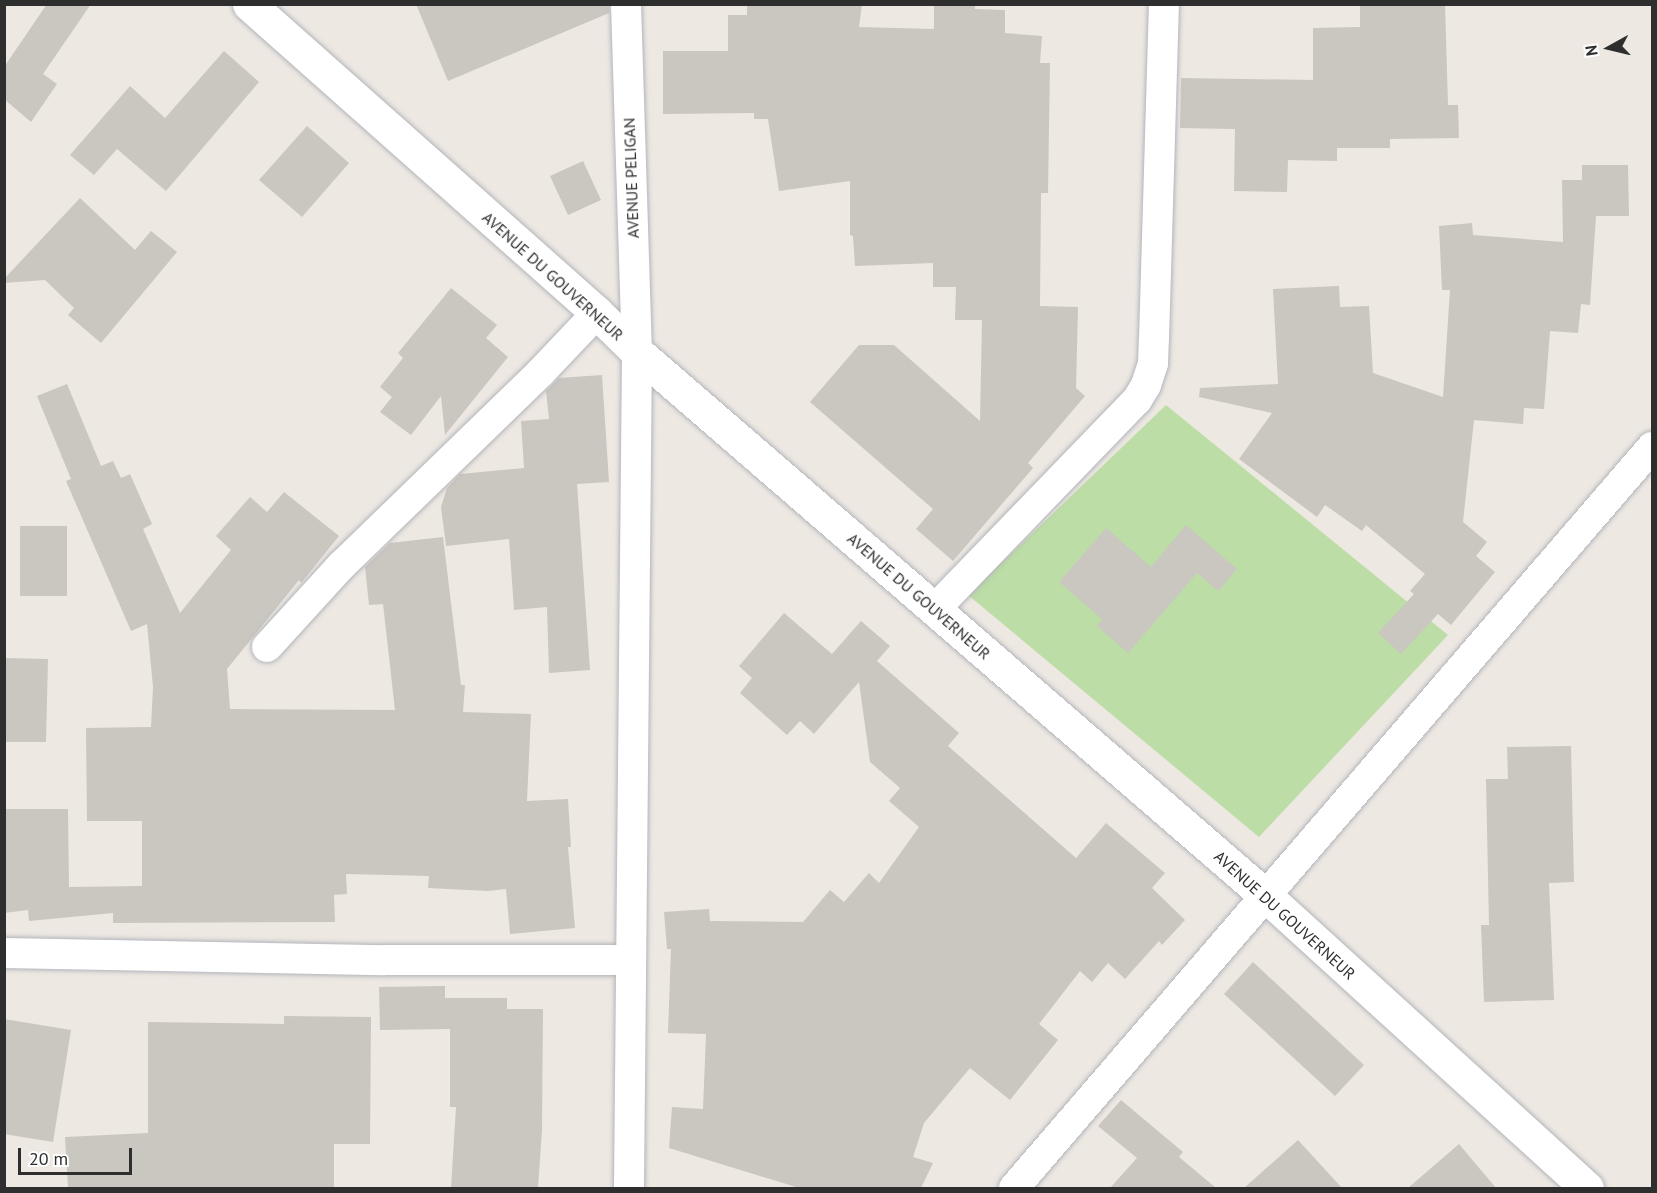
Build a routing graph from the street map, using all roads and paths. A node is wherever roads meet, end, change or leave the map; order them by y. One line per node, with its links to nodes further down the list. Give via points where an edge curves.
1 (249, 4): 4 (street, AVENUE DU GOUVERNEUR)
2 (626, 4): 5 (street, AVENUE PELIGAN)
3 (1164, 4): 7 (street, via 1153,364 1146,385 1137,400)
4 (597, 313): 5 (street, AVENUE DU GOUVERNEUR); 8 (street, via 342,565)
5 (637, 352): 7 (street, AVENUE DU GOUVERNEUR); 11 (street, AVENUE PELIGAN)
6 (1653, 447): 9 (street)
7 (935, 609): 9 (street, AVENUE DU GOUVERNEUR)
8 (267, 647)
9 (1266, 896): 13 (street); 14 (street, AVENUE DU GOUVERNEUR)
10 (4, 953): 11 (street)
11 (630, 960): 12 (street, AVENUE PELIGAN)
12 (629, 1188)
13 (1014, 1188)
14 (1587, 1188)

